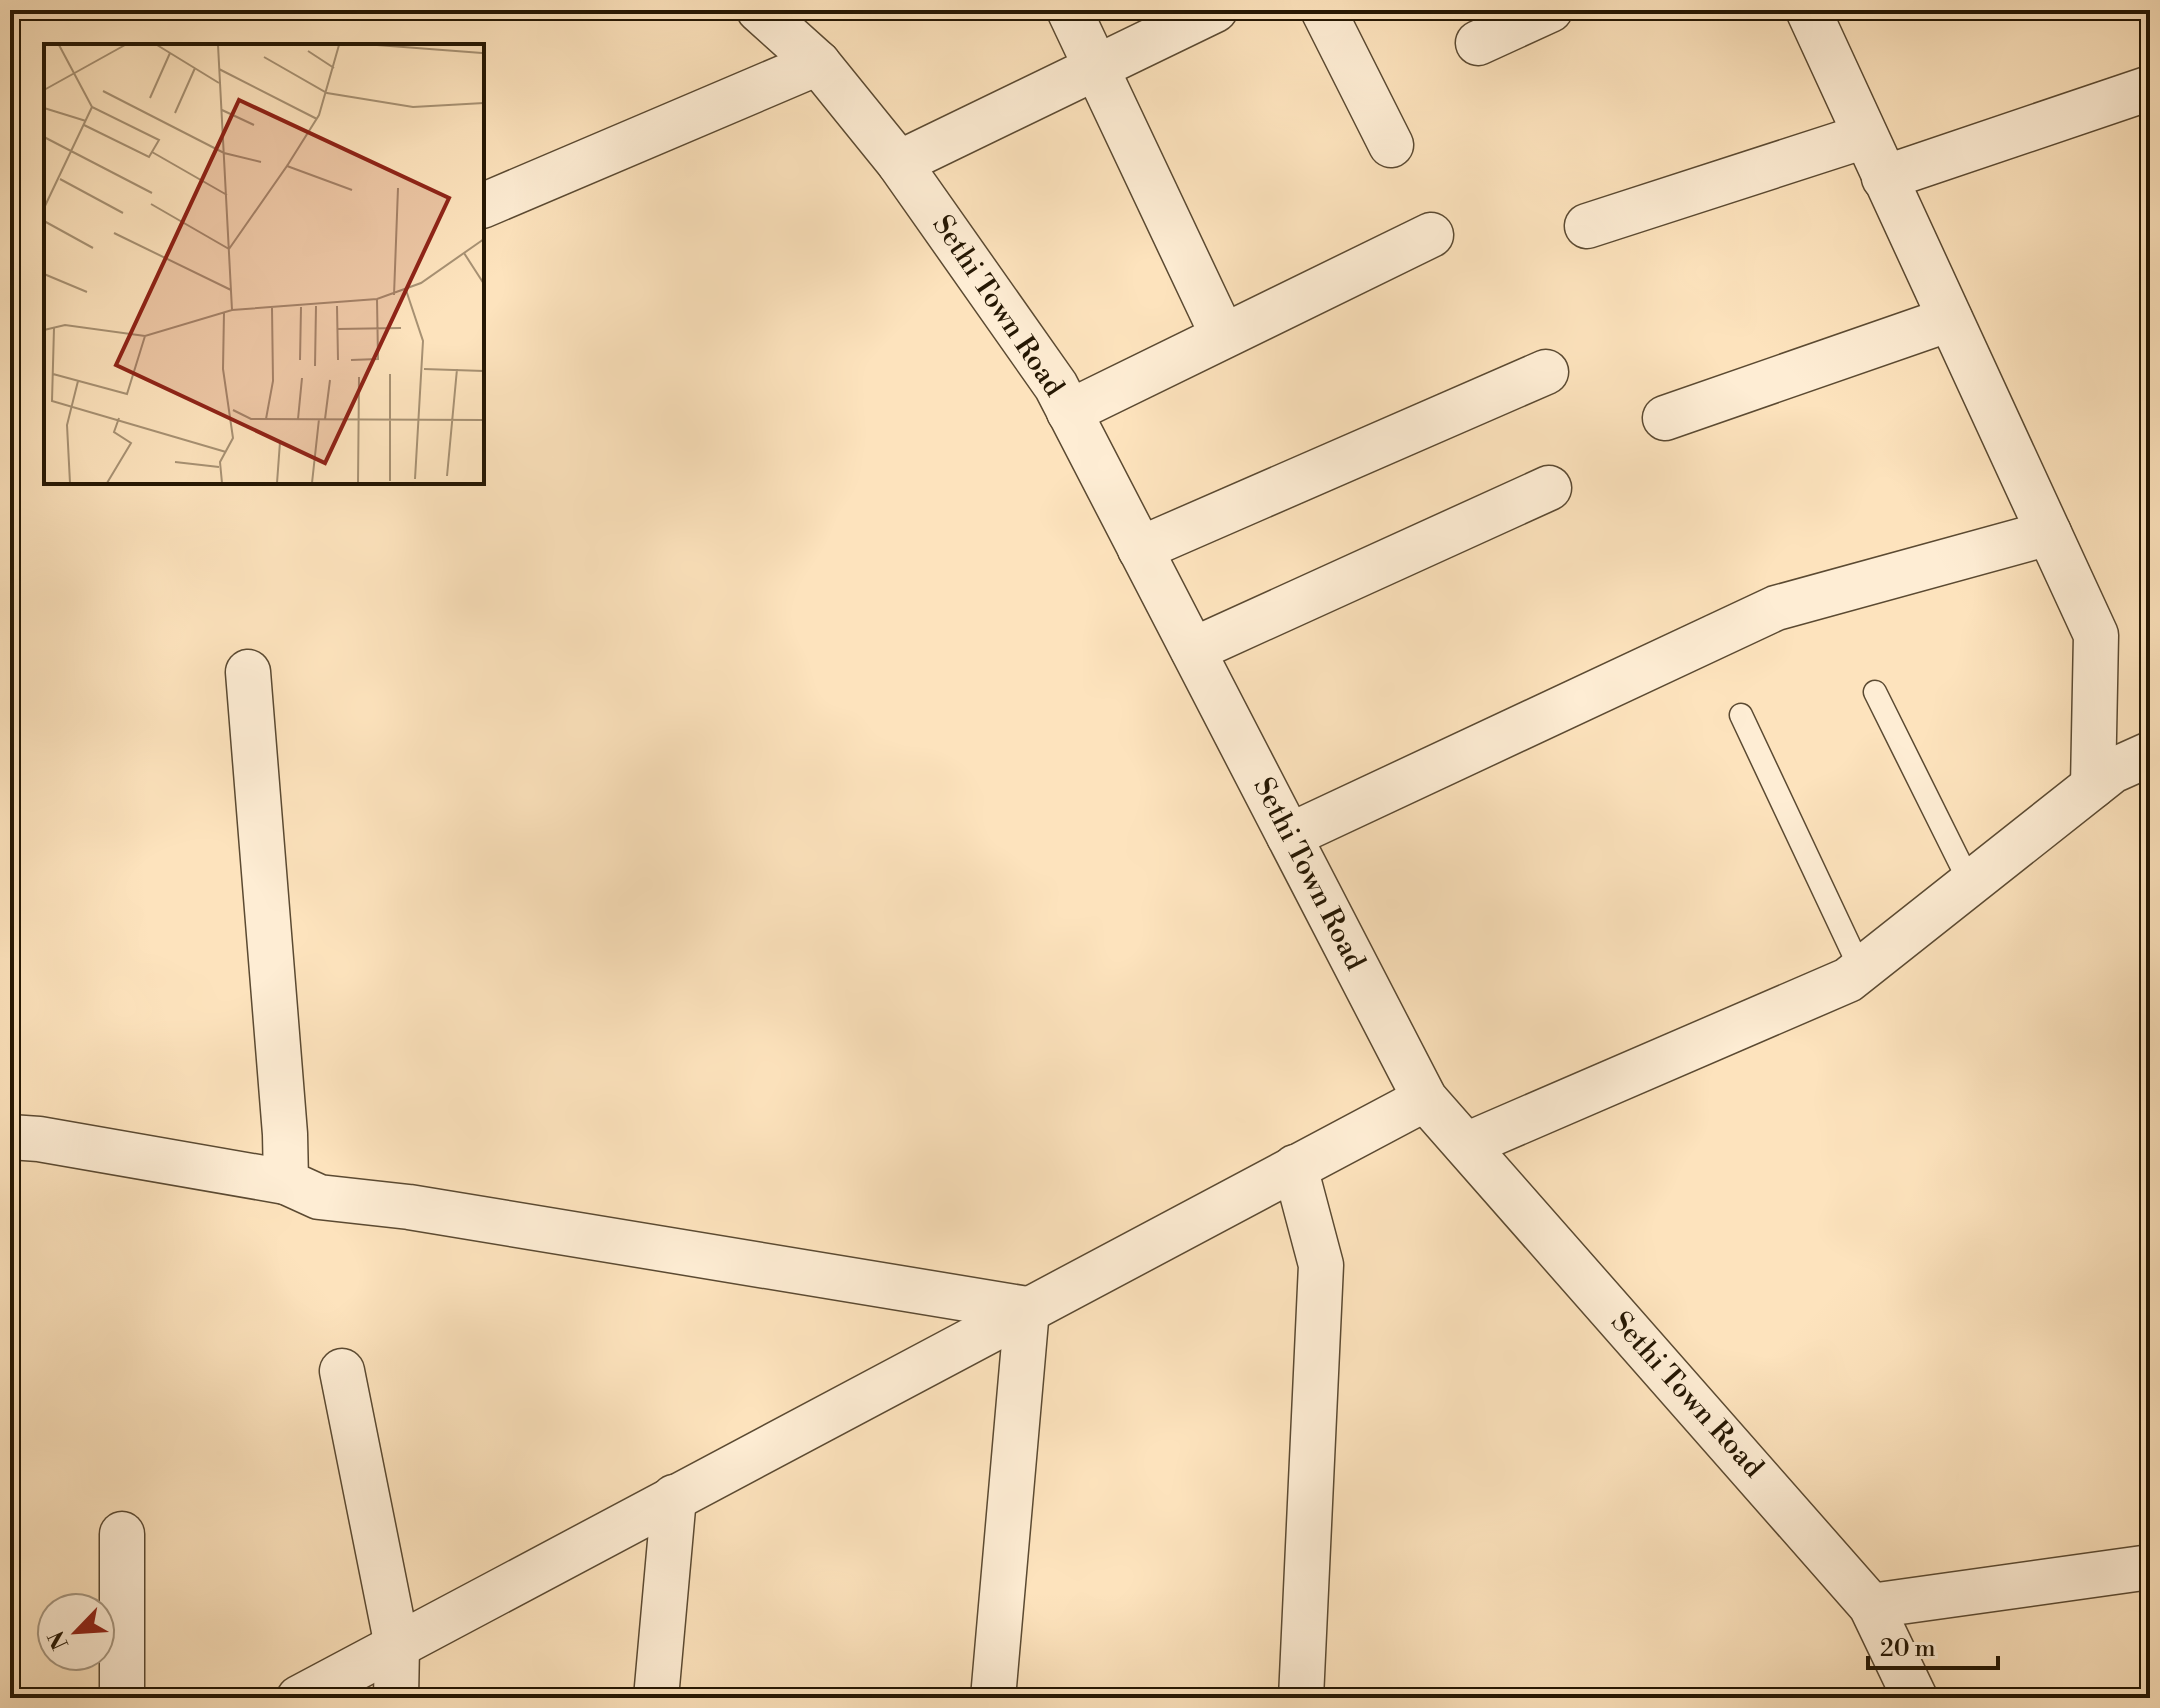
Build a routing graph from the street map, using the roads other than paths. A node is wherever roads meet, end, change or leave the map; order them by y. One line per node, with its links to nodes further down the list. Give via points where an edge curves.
1 (759, 10): 8 (street, Sethi Town Road)
2 (1069, 10): 9 (street)
3 (1215, 10): 9 (street)
4 (1323, 10): 12 (street)
5 (1550, 10): 7 (street)
6 (1808, 10): 11 (street)
7 (1478, 43)
8 (818, 63): 13 (street, Sethi Town Road); 15 (street)
9 (1096, 68): 13 (street); 19 (street)
10 (2150, 88): 14 (street)
11 (1865, 136): 14 (street); 16 (street)
12 (1391, 145)
13 (899, 163): 21 (street, Sethi Town Road)
14 (1884, 178): 18 (street)
15 (484, 205)
16 (1587, 226)
17 (1431, 235): 19 (street)
18 (1950, 319): 22 (street); 24 (street)
19 (1223, 336): 21 (street)
20 (1546, 372): 25 (street)
21 (1069, 412): 25 (street, Sethi Town Road)
22 (1665, 418)
23 (1549, 488): 26 (street)
24 (2049, 533): 31 (street, via 2096,635); 32 (street, via 1776,608)
25 (1140, 549): 26 (street, Sethi Town Road)
26 (1193, 650): 32 (street, Sethi Town Road)
27 (248, 672): 39 (street)
28 (1875, 692): 33 (lane)
29 (1741, 715): 34 (lane)
30 (2150, 754): 31 (street)
31 (2093, 786): 33 (street)
32 (1289, 836): 35 (street, Sethi Town Road)
33 (1970, 883): 34 (street)
34 (1861, 970): 37 (street)
35 (1425, 1099): 37 (street, Sethi Town Road); 38 (street)
36 (10, 1137): 39 (street)
37 (1466, 1145): 45 (street, Sethi Town Road)
38 (1295, 1167): 40 (street); 52 (street, via 1321,1265)
39 (286, 1182): 40 (street, via 319,1197 409,1207)
40 (1027, 1309): 42 (street); 51 (street)
41 (342, 1371): 46 (street)
42 (674, 1497): 46 (street); 50 (street)
43 (122, 1534): 47 (street)
44 (2150, 1567): 45 (street)
45 (1871, 1606): 53 (street, Sethi Town Road)
46 (397, 1646): 48 (street); 49 (street)
47 (122, 1698)
48 (299, 1698)
49 (396, 1698)
50 (656, 1698)
51 (993, 1698)
52 (1301, 1698)
53 (1915, 1698)

